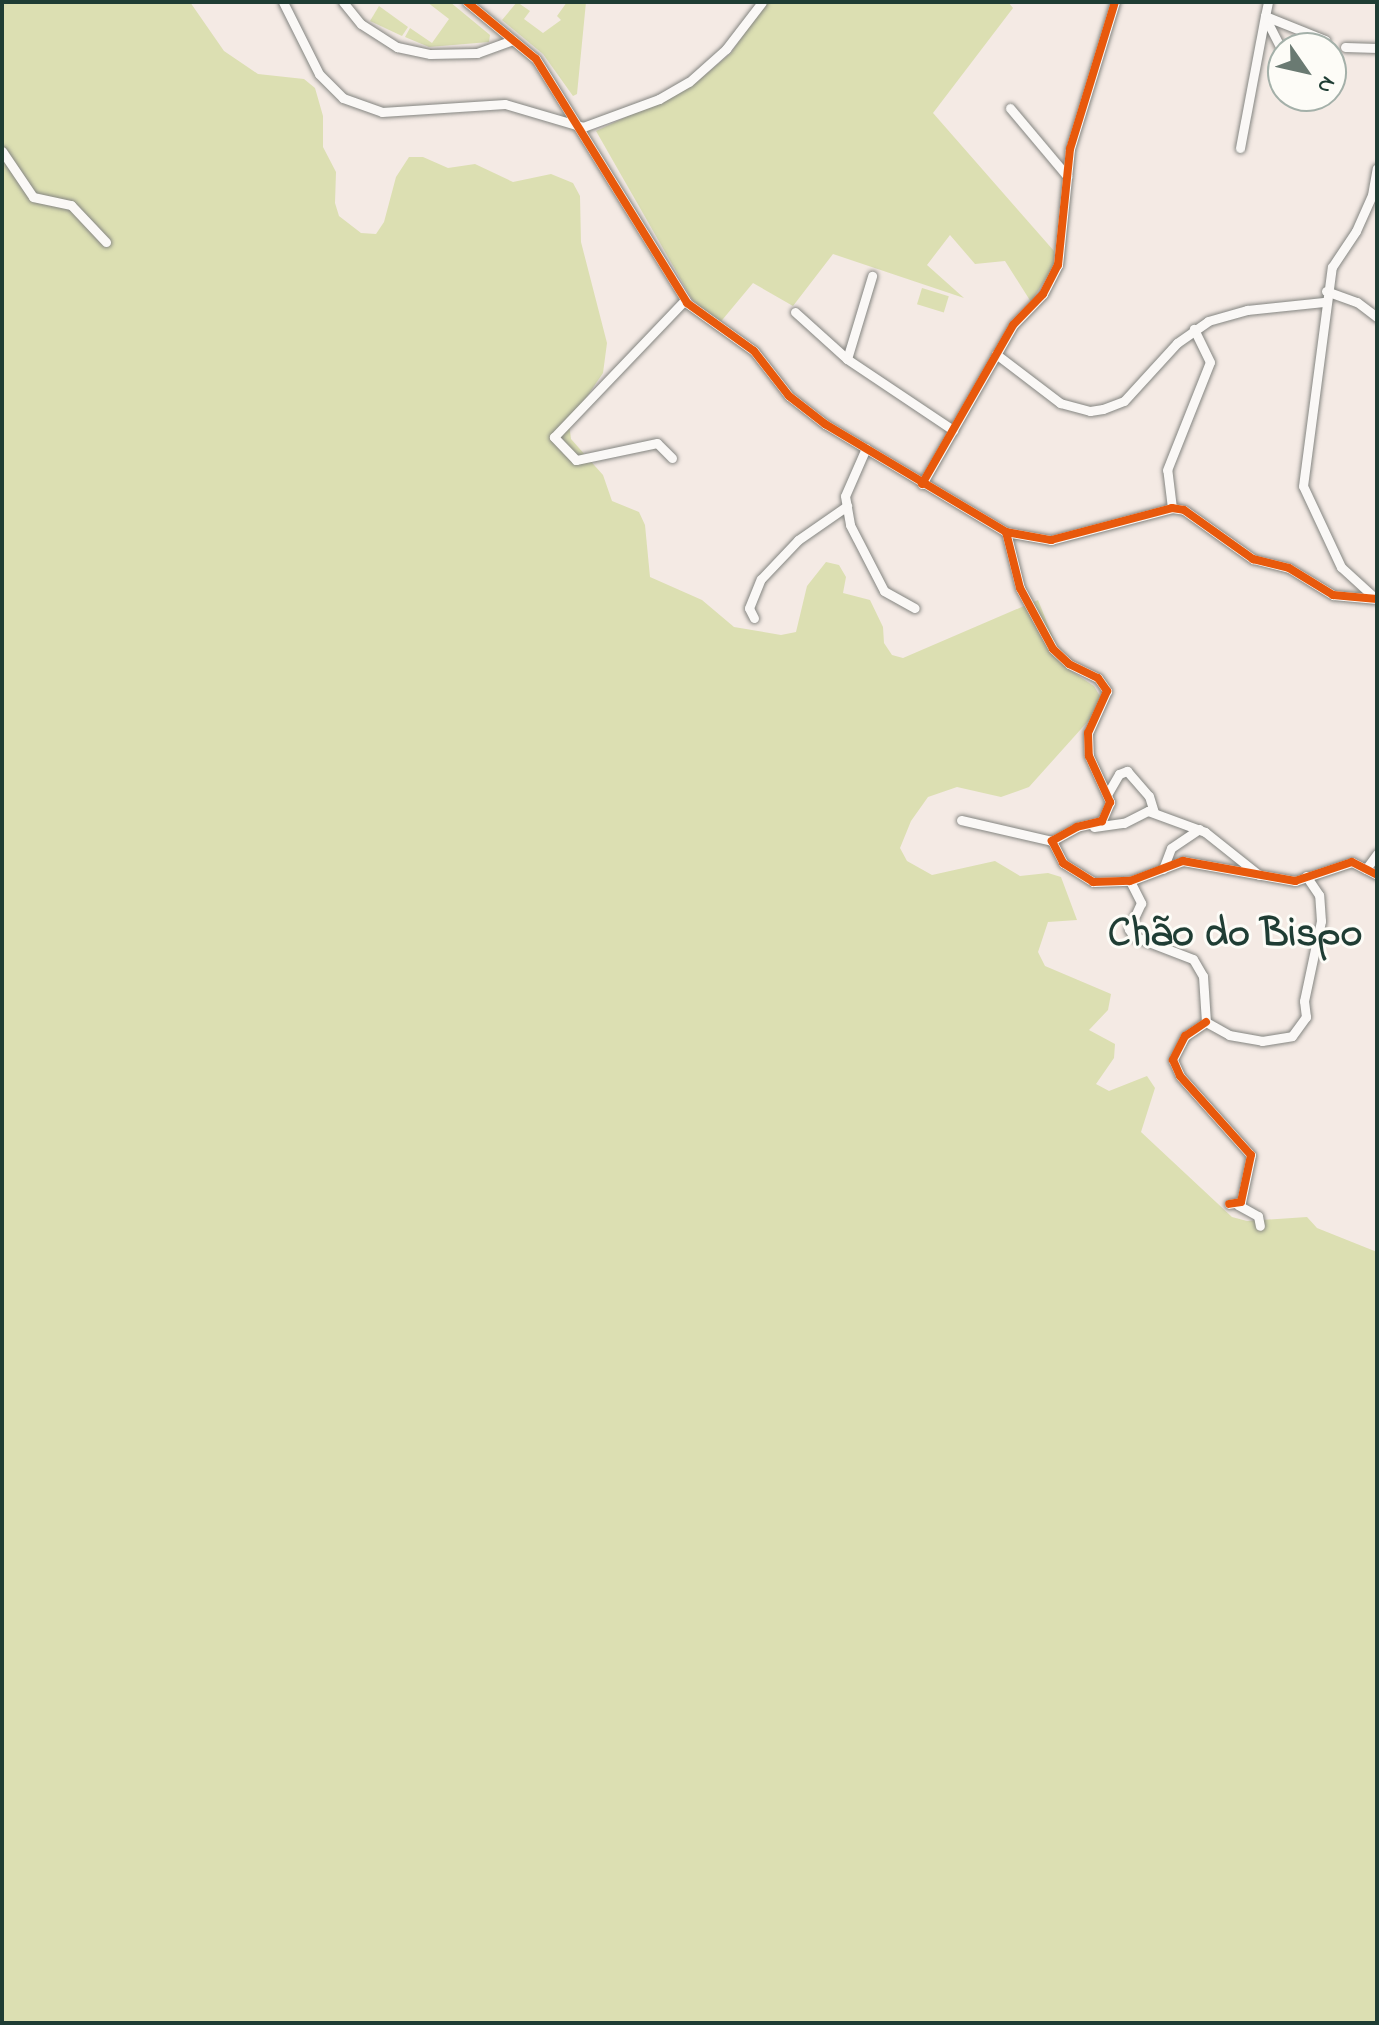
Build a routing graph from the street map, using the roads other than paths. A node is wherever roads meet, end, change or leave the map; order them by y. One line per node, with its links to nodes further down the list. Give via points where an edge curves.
1 (283, 2): 14 (street, via 319,74 343,98 382,112 505,104)
2 (343, 2): 10 (street, via 361,24 397,47 430,54 477,53)
3 (467, 2): 10 (street)
4 (762, 2): 14 (street, via 726,49 689,82)
5 (1268, 2): 7 (street)
6 (1111, 3): 18 (street)
7 (1265, 16): 8 (street); 9 (street); 15 (street)
8 (1273, 32)
9 (1305, 32)
10 (513, 40): 14 (street, via 536,59)
11 (1347, 47): 12 (street)
12 (1377, 48)
13 (1010, 108): 18 (street)
14 (583, 127): 22 (street)
15 (1240, 148)
16 (2, 151): 19 (street, via 33,197 71,205)
17 (1377, 168): 21 (street, via 1372,195 1332,267)
18 (1067, 176): 26 (street, via 1058,265 1043,294 1013,325)
19 (106, 242)
20 (872, 276): 27 (street)
21 (1325, 297): 24 (street, via 1357,302); 25 (street, via 1223,315); 35 (street, via 1303,486 1341,567)
22 (685, 300): 29 (street, via 754,351 796,403); 30 (street, via 554,437 576,460 657,443)
23 (795, 312): 27 (street)
24 (1377, 317)
25 (1194, 329): 26 (street, via 1124,401 1090,411 1060,403); 33 (street, via 1210,362 1167,470)
26 (996, 354): 28 (street)
27 (847, 359): 28 (street)
28 (953, 430): 31 (street)
29 (866, 448): 31 (street); 32 (street, via 845,496)
30 (672, 458)
31 (922, 484): 34 (street)
32 (847, 506): 36 (street, via 869,569 894,600); 37 (street, via 798,540 761,579 749,608)
33 (1172, 508): 34 (street, via 1051,540); 35 (street, via 1197,517 1237,551 1289,568 1333,595)
34 (1006, 532): 38 (street, via 1020,588 1053,649 1098,678 1107,691 1088,733 1089,756)
35 (1376, 598)
36 (915, 608)
37 (754, 618)
38 (1108, 793): 39 (street, via 1119,774 1127,771 1149,796); 41 (street, via 1107,814)
39 (1154, 812): 41 (street, via 1144,811 1113,827); 42 (street)
40 (961, 820): 43 (street)
41 (1090, 826): 43 (street)
42 (1199, 829): 45 (street, via 1171,848); 47 (street)
43 (1052, 841): 50 (street, via 1063,863 1093,882)
44 (1377, 854): 46 (street)
45 (1163, 869): 47 (street, via 1183,861); 50 (street)
46 (1366, 869): 48 (street); 49 (street, via 1352,862)
47 (1259, 875): 49 (street, via 1295,881)
48 (1377, 875)
49 (1306, 876): 51 (street, via 1319,895 1321,921 1301,1028 1292,1036 1262,1041 1229,1035)
50 (1130, 881): 51 (street, via 1141,903 1129,929 1133,936 1193,959 1203,976)
51 (1206, 1022): 52 (street, via 1185,1036 1173,1060 1180,1076 1251,1155 1234,1205 1258,1216)
52 (1260, 1226)

